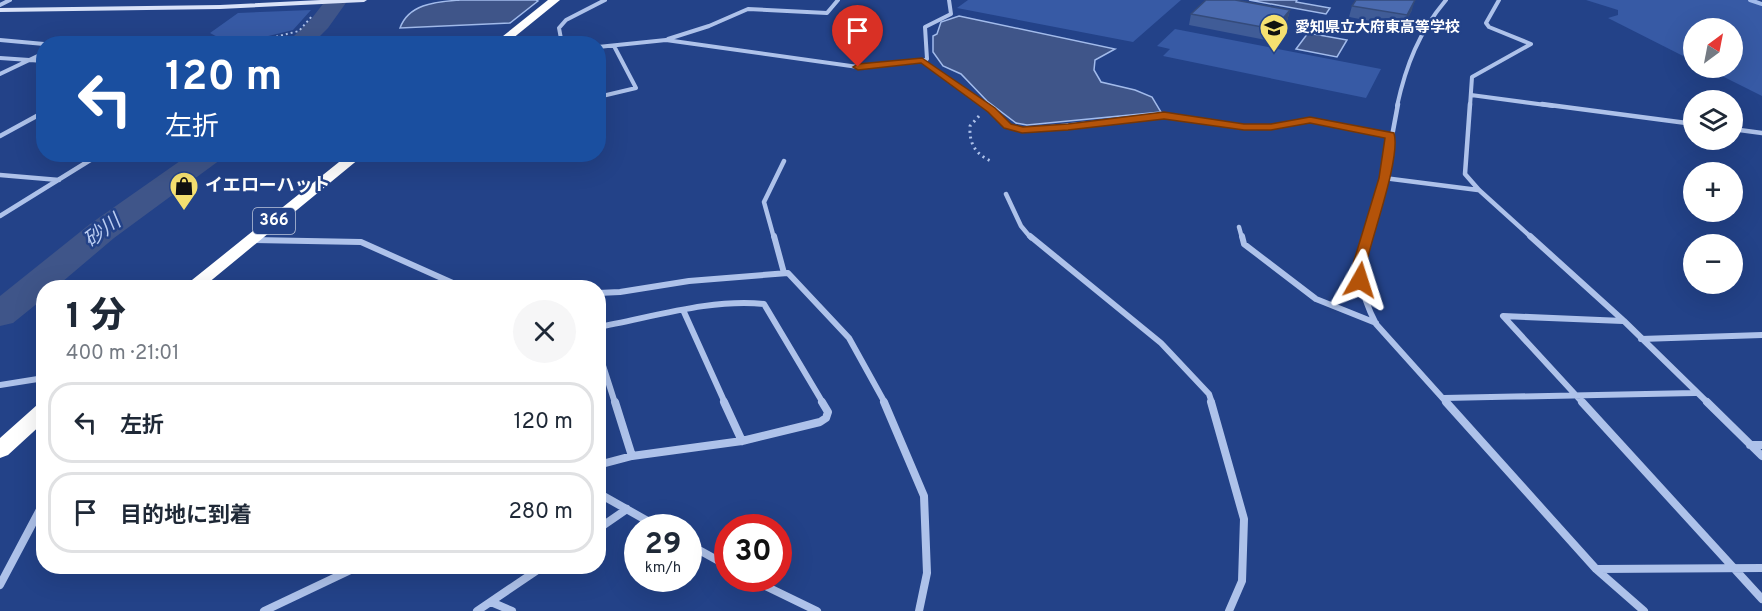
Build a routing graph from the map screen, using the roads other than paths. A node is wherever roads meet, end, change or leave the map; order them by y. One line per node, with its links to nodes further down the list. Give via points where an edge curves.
1 (10, 0): 11 (street)
2 (364, 0): 9 (street)
3 (555, 0): 13 (highway)
4 (605, 0): 14 (street, via 566,20 559,28)
5 (838, 0): 16 (street, via 827,13 743,10)
6 (949, 0): 24 (street, via 951,14 925,27 928,52 927,59)
7 (1446, 0): 33 (street, via 1423,27 1404,70)
8 (1498, 0): 27 (street, via 1486,23 1531,44 1472,77)
9 (350, 1): 10 (street)
10 (318, 2): 12 (street)
11 (0, 5)
12 (0, 10)
13 (508, 36)
14 (560, 36)
15 (0, 40): 17 (street)
16 (666, 40): 19 (street); 24 (street, via 861,67)
17 (36, 43)
18 (606, 46): 19 (street)
19 (614, 46): 26 (street, via 636,88)
20 (36, 57): 22 (street)
21 (0, 58): 22 (street)
22 (29, 60): 23 (street); 25 (street)
23 (36, 60)
24 (922, 61): 33 (street, via 1008,126 1022,130 1164,116 1244,127 1310,120)
25 (0, 74)
26 (606, 95)
27 (1471, 95): 29 (street); 40 (street, via 1465,174)
28 (36, 116): 32 (street)
29 (1683, 123)
30 (1743, 130): 31 (street)
31 (1762, 133)
32 (0, 136)
33 (1391, 136): 38 (street)
34 (784, 161): 45 (street, via 764,202)
35 (88, 162): 39 (street)
36 (347, 162): 44 (highway, 366)
37 (0, 175): 39 (street)
38 (1384, 178): 40 (street); 51 (street, via 1359,264 1362,297)
39 (61, 180): 42 (street)
40 (1479, 190): 50 (street)
41 (1006, 194): 88 (street, via 1021,226 1036,243 1161,343 1209,394 1244,519 1242,581)
42 (0, 216)
43 (1239, 227): 51 (street, via 1244,244 1316,299)
44 (250, 240): 46 (highway, 366); 47 (street, via 361,243)
45 (784, 273): 48 (street); 87 (street, via 849,338 891,416 924,496 927,573)
46 (201, 280)
47 (446, 280)
48 (606, 293)
49 (684, 312): 52 (street); 62 (street); 62 (street, via 751,301 764,304 828,412 820,422)
50 (1624, 321): 54 (street); 59 (street, via 1503,316)
51 (1376, 324): 60 (street)
52 (606, 326)
53 (1762, 336): 54 (street)
54 (1641, 339): 58 (street)
55 (606, 375): 66 (street)
56 (36, 379): 57 (street)
57 (0, 386)
58 (1695, 393): 59 (street); 63 (street)
59 (1575, 394): 60 (street); 74 (street)
60 (1444, 398): 76 (street)
61 (36, 417): 65 (highway)
62 (742, 441): 66 (street)
63 (1750, 445): 64 (street); 67 (street)
64 (1762, 445)
65 (0, 450)
66 (632, 456): 68 (street)
67 (1762, 456)
68 (606, 463)
69 (606, 498): 70 (street)
70 (627, 509): 71 (street); 73 (street)
71 (636, 514)
72 (36, 517): 79 (street)
73 (606, 523)
74 (1734, 568): 75 (street); 76 (street); 81 (street)
75 (1762, 568)
76 (1596, 569): 89 (street)
77 (342, 574): 83 (street)
78 (532, 574): 82 (street)
79 (0, 585)
80 (778, 592): 86 (street)
81 (1762, 599)
82 (490, 602): 84 (street); 85 (street)
83 (264, 611)
84 (477, 611)
85 (512, 611)
86 (817, 611)
87 (920, 611)
88 (1228, 611)
89 (1644, 611)

